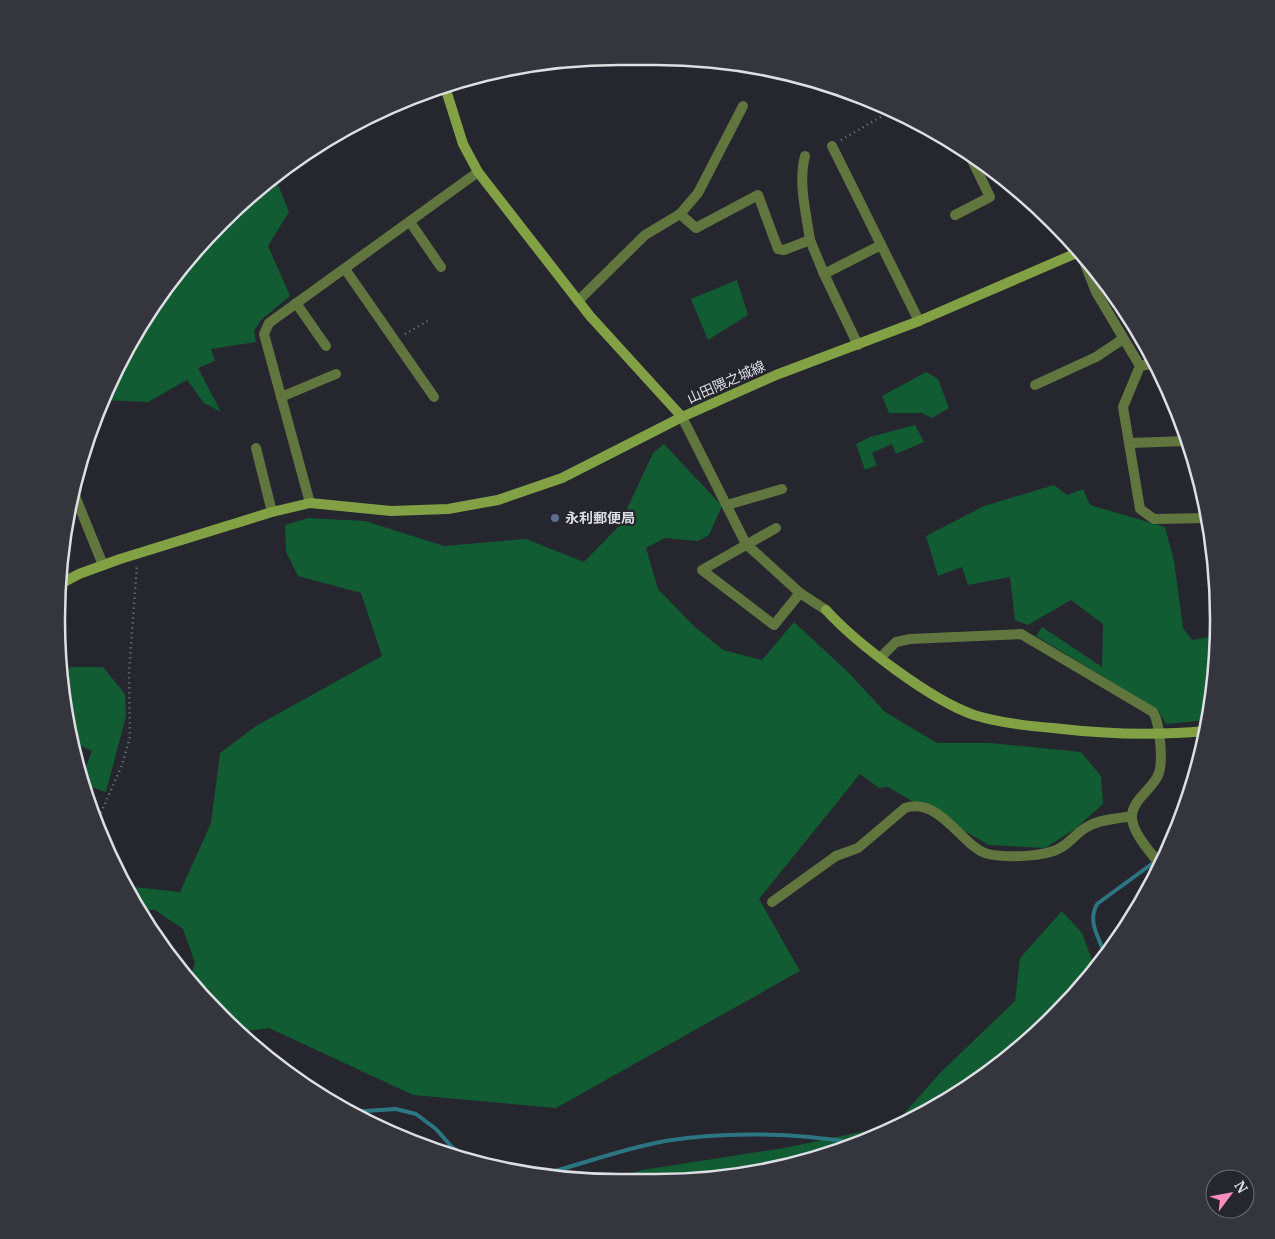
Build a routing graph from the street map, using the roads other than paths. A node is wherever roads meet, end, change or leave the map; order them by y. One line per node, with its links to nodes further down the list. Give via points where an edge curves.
1 (447, 92): 6 (street, 山田隈之城線, via 463,144)
2 (743, 106): 7 (street, via 698,193)
3 (832, 146): 11 (street)
4 (805, 156): 10 (street, via 802,190)
5 (975, 166): 8 (street, via 990,197)
6 (478, 172): 9 (street); 17 (street, 山田隈之城線)
7 (680, 214): 10 (street, via 696,228 758,195 778,249 784,250); 17 (street, via 645,235)
8 (955, 215)
9 (410, 222): 13 (street); 14 (street)
10 (810, 240): 15 (street)
11 (881, 245): 15 (street); 19 (street)
12 (1073, 256): 19 (street, 山田隈之城線)
13 (441, 267)
14 (345, 268): 18 (street); 28 (street)
15 (824, 274): 21 (street)
16 (1089, 274): 20 (street)
17 (578, 301): 29 (street, 山田隈之城線)
18 (296, 303): 22 (street); 27 (street, via 269,323 264,334)
19 (919, 321): 21 (street, 山田隈之城線)
20 (1123, 339): 24 (street); 26 (street, via 1096,357)
21 (858, 345): 29 (street, 山田隈之城線, via 776,374)
22 (326, 346)
23 (1148, 365): 24 (street)
24 (1140, 366): 31 (street, via 1123,406)
25 (336, 374): 27 (street)
26 (1035, 385)
27 (281, 397): 35 (street)
28 (434, 397)
29 (682, 417): 35 (street, via 562,478 498,500 448,509 401,511); 36 (street)
30 (1181, 442): 31 (street)
31 (1130, 443): 38 (street, via 1140,509 1154,519)
32 (256, 448): 37 (street)
33 (782, 489): 36 (street)
34 (78, 503): 41 (street)
35 (310, 503): 37 (street)
36 (727, 505): 40 (street)
37 (272, 512): 41 (street)
38 (1200, 518)
39 (776, 528): 40 (street)
40 (746, 544): 43 (street); 43 (street, via 702,570 774,625)
41 (103, 565): 42 (street)
42 (66, 582)
43 (800, 593): 44 (street, via 826,610 840,626)
44 (881, 657): 46 (street, via 940,699 974,714 1013,724 1098,733); 46 (street, via 896,642 910,639 1021,634 1153,712 1158,720)
45 (1198, 732): 46 (street)
46 (1159, 735): 47 (street, via 1160,772 1136,804)
47 (1132, 816): 48 (street, via 1134,827); 49 (street, via 1087,827 1061,848 1049,853 988,854 950,823 915,804 905,808 858,848 836,856)
48 (1156, 859)
49 (772, 902)

